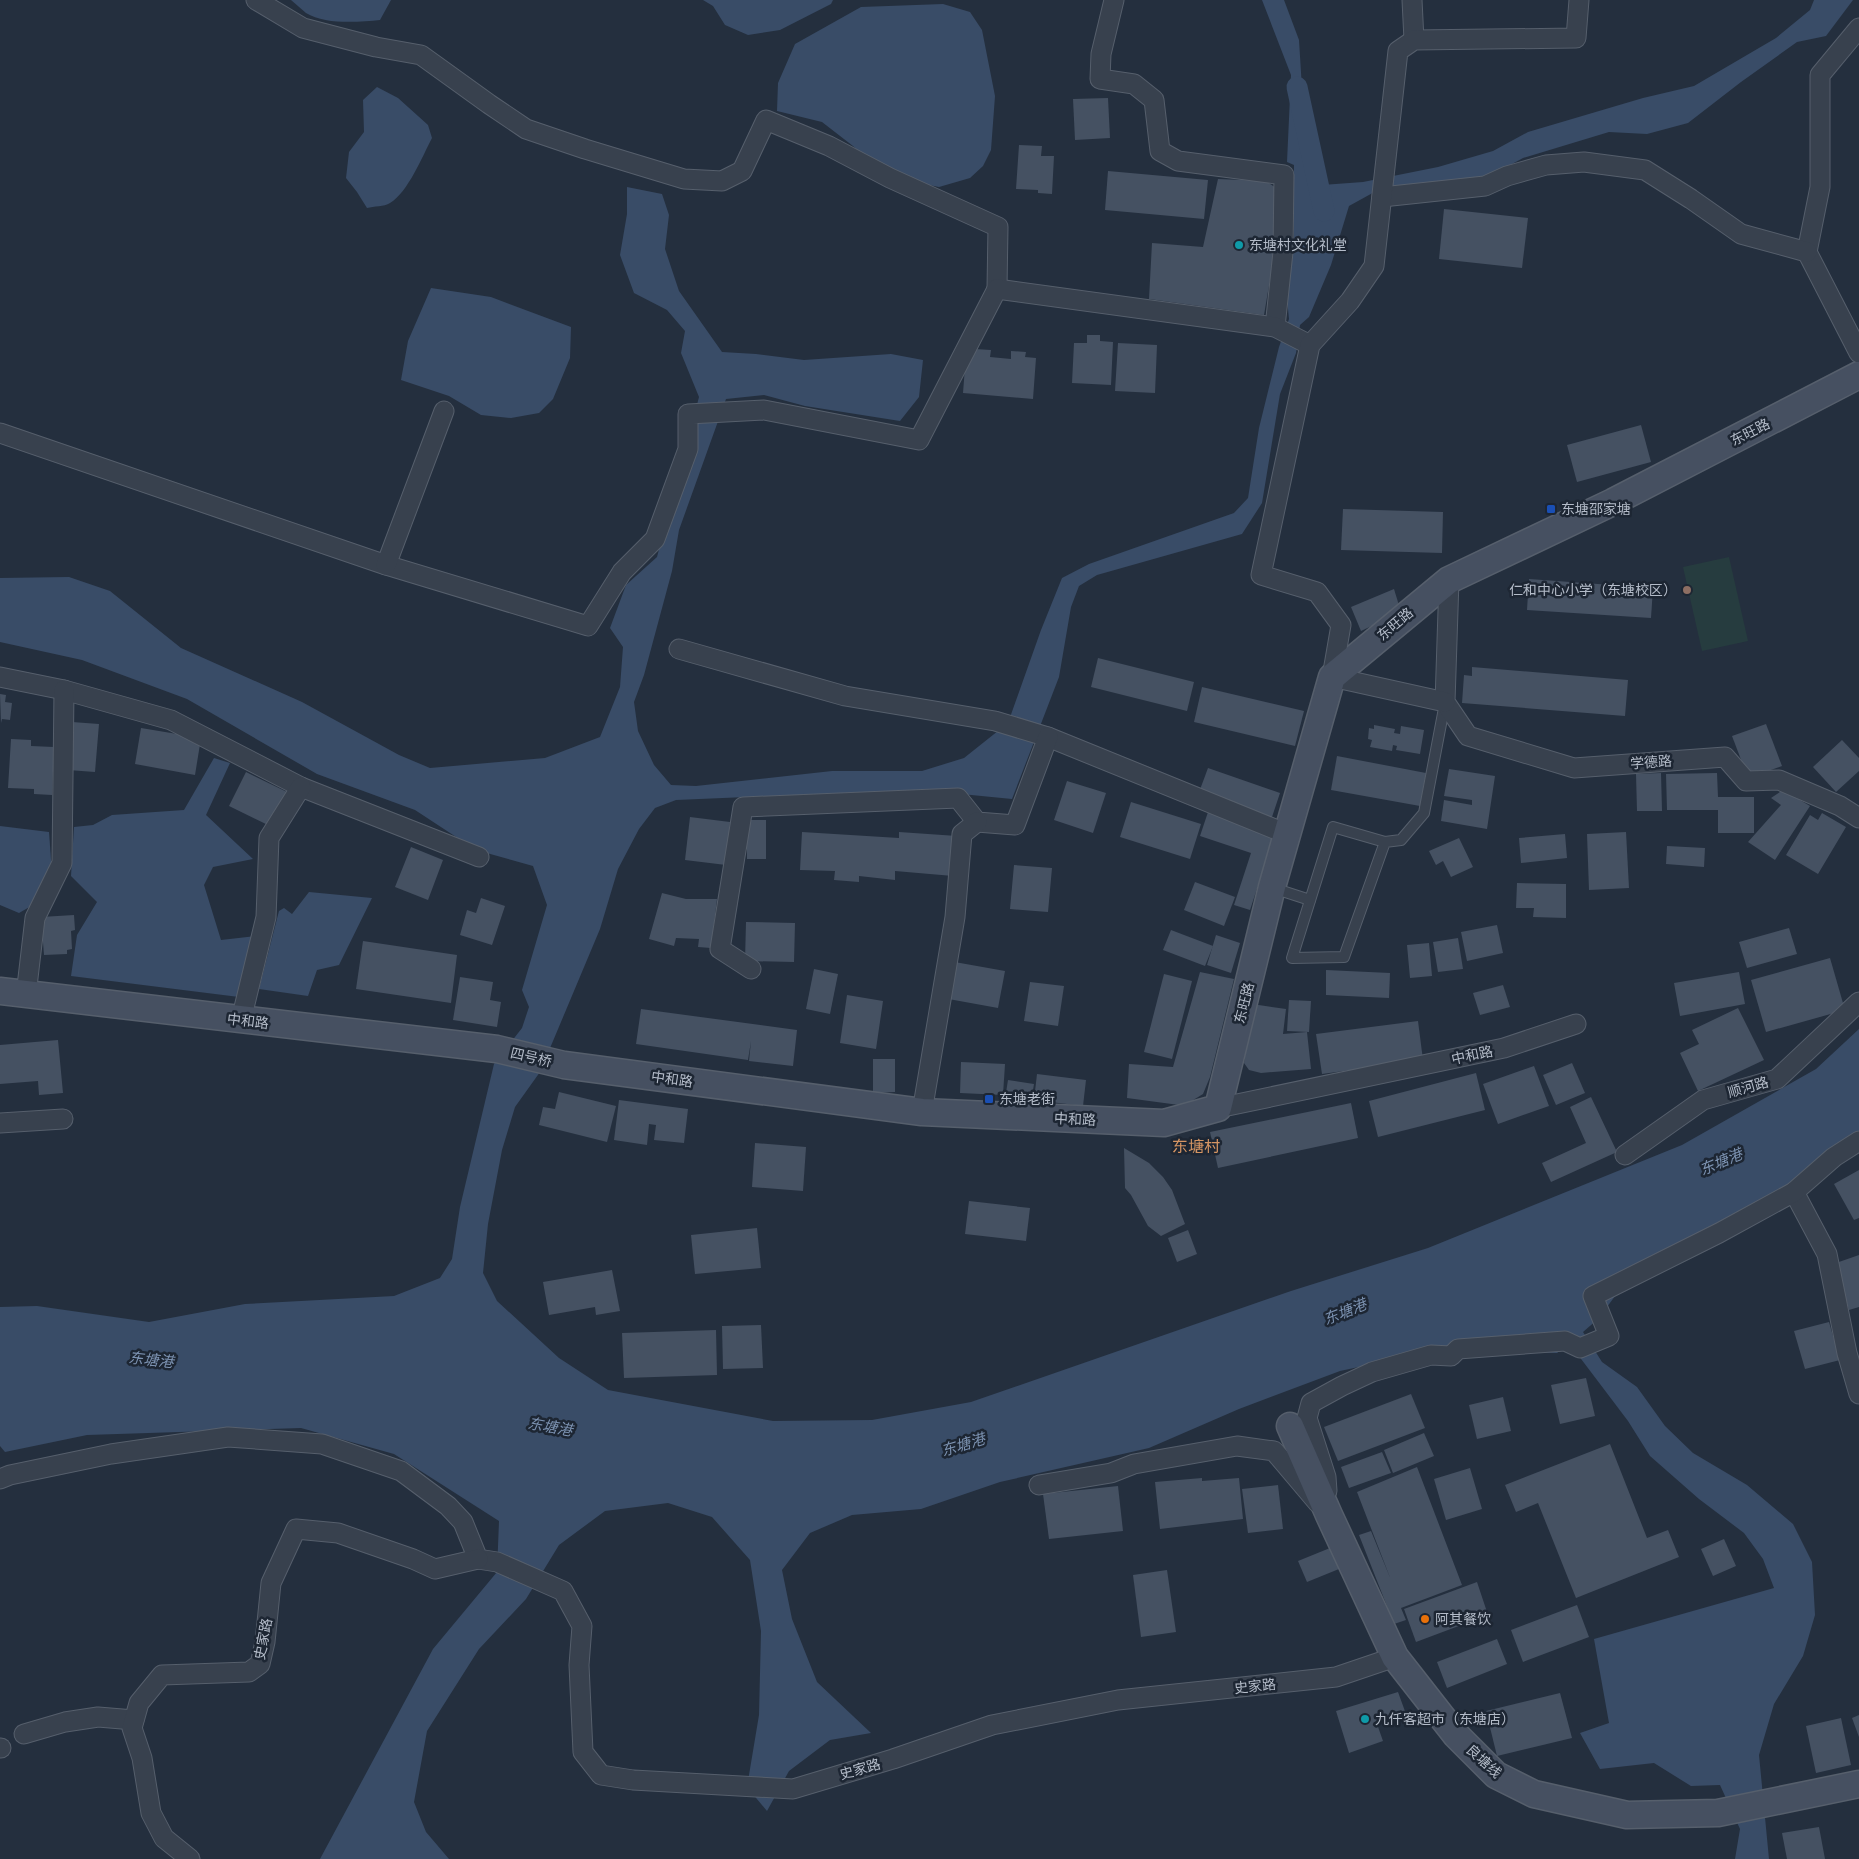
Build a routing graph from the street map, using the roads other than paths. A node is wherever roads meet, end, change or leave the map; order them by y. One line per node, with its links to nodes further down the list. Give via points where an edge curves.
1 (256, 0): 9 (street, via 303,28 421,55 526,129 584,150 684,179 722,181 742,171 766,120 998,227)
2 (1114, 0): 10 (street, via 1101,54 1100,79 1134,84 1154,100 1160,150 1178,161 1284,175 1283,252)
3 (1412, 0): 6 (street)
4 (1579, 0): 6 (street, via 1576,38)
5 (1859, 28): 8 (street, via 1820,75 1820,187)
6 (1414, 40): 7 (street, via 1398,51)
7 (1382, 197): 8 (street, via 1484,186 1546,164 1584,162 1645,170 1741,234); 10 (street, via 1374,266 1350,301)
8 (1807, 252): 11 (street)
9 (997, 289): 10 (street); 15 (street, via 919,440 764,410 688,414 688,449 655,539 622,572 588,626)
10 (1292, 336): 19 (street, via 1261,575 1317,592 1341,626)
11 (1859, 353)
12 (1859, 375): 16 (street, 东旺路, via 1613,502)
13 (444, 410): 15 (street)
14 (0, 433): 15 (street)
15 (386, 565)
16 (1449, 580): 19 (street, 东旺路); 21 (street)
17 (679, 649): 22 (street, via 845,696 995,721)
18 (0, 677): 20 (street)
19 (1332, 677): 21 (street); 26 (street, 东旺路)
20 (64, 690): 23 (street, via 171,720); 33 (street, via 62,864 35,918)
21 (1445, 702): 24 (street, 学德路, via 1468,736 1574,768 1725,757 1746,781 1779,780 1840,806); 27 (lane, via 1424,813 1401,840)
22 (1048, 738): 25 (street, via 1015,825); 26 (street)
23 (300, 787): 28 (street); 35 (street, via 269,838 266,917)
24 (1859, 818)
25 (977, 822): 31 (street, via 958,798 743,806 720,949); 40 (street, via 962,834 955,917)
26 (1288, 834): 29 (street, 东旺路)
27 (1385, 842): 30 (lane, via 1333,827); 30 (lane, via 1344,957 1292,958)
28 (479, 857)
29 (1272, 887): 30 (lane); 39 (street, 东旺路)
30 (1310, 900)
31 (751, 969)
32 (0, 991): 33 (street, 中和路)
33 (26, 995): 35 (street, 中和路)
34 (1859, 1002): 44 (street, 顺河路, via 1777,1079 1703,1100)
35 (241, 1020): 37 (street, 中和路)
36 (1576, 1024): 39 (street, 中和路, via 1504,1048)
37 (497, 1049): 38 (street, 四号桥)
38 (564, 1065): 40 (street, 中和路)
39 (1218, 1108): 40 (street, 中和路, via 1164,1123)
40 (922, 1112)
41 (63, 1119): 42 (street)
42 (0, 1123)
43 (1859, 1141): 45 (street, via 1834,1157)
44 (1624, 1155)
45 (1794, 1192): 46 (street, via 1827,1254 1847,1353); 51 (street, via 1593,1296 1609,1336 1580,1348 1565,1341 1458,1349 1451,1356 1431,1355 1372,1372 1311,1403 1307,1418 1326,1477)
46 (1855, 1368): 47 (street)
47 (1859, 1394)
48 (1290, 1426): 51 (street, 良塘线)
49 (0, 1479): 52 (street, via 111,1454 228,1437 322,1444 401,1471 448,1506 463,1522)
50 (1039, 1485): 51 (street, via 1237,1446 1274,1451)
51 (1329, 1515): 53 (street, 良塘线)
52 (478, 1559): 53 (street, 史家路, via 497,1562 563,1591 582,1626 583,1752 601,1775 633,1780 793,1789 992,1726 1118,1700 1336,1678); 54 (street, 史家路, via 435,1569 338,1533 296,1528 271,1583 260,1664 248,1672 162,1675 139,1703)
53 (1395, 1657): 56 (street, 良塘线, via 1456,1735 1496,1775 1534,1794 1627,1815 1718,1813)
54 (134, 1720): 55 (street, via 98,1717 65,1722); 57 (street, via 132,1728 142,1758 151,1813 164,1838)
55 (24, 1734)
56 (1859, 1784)
57 (190, 1859)

